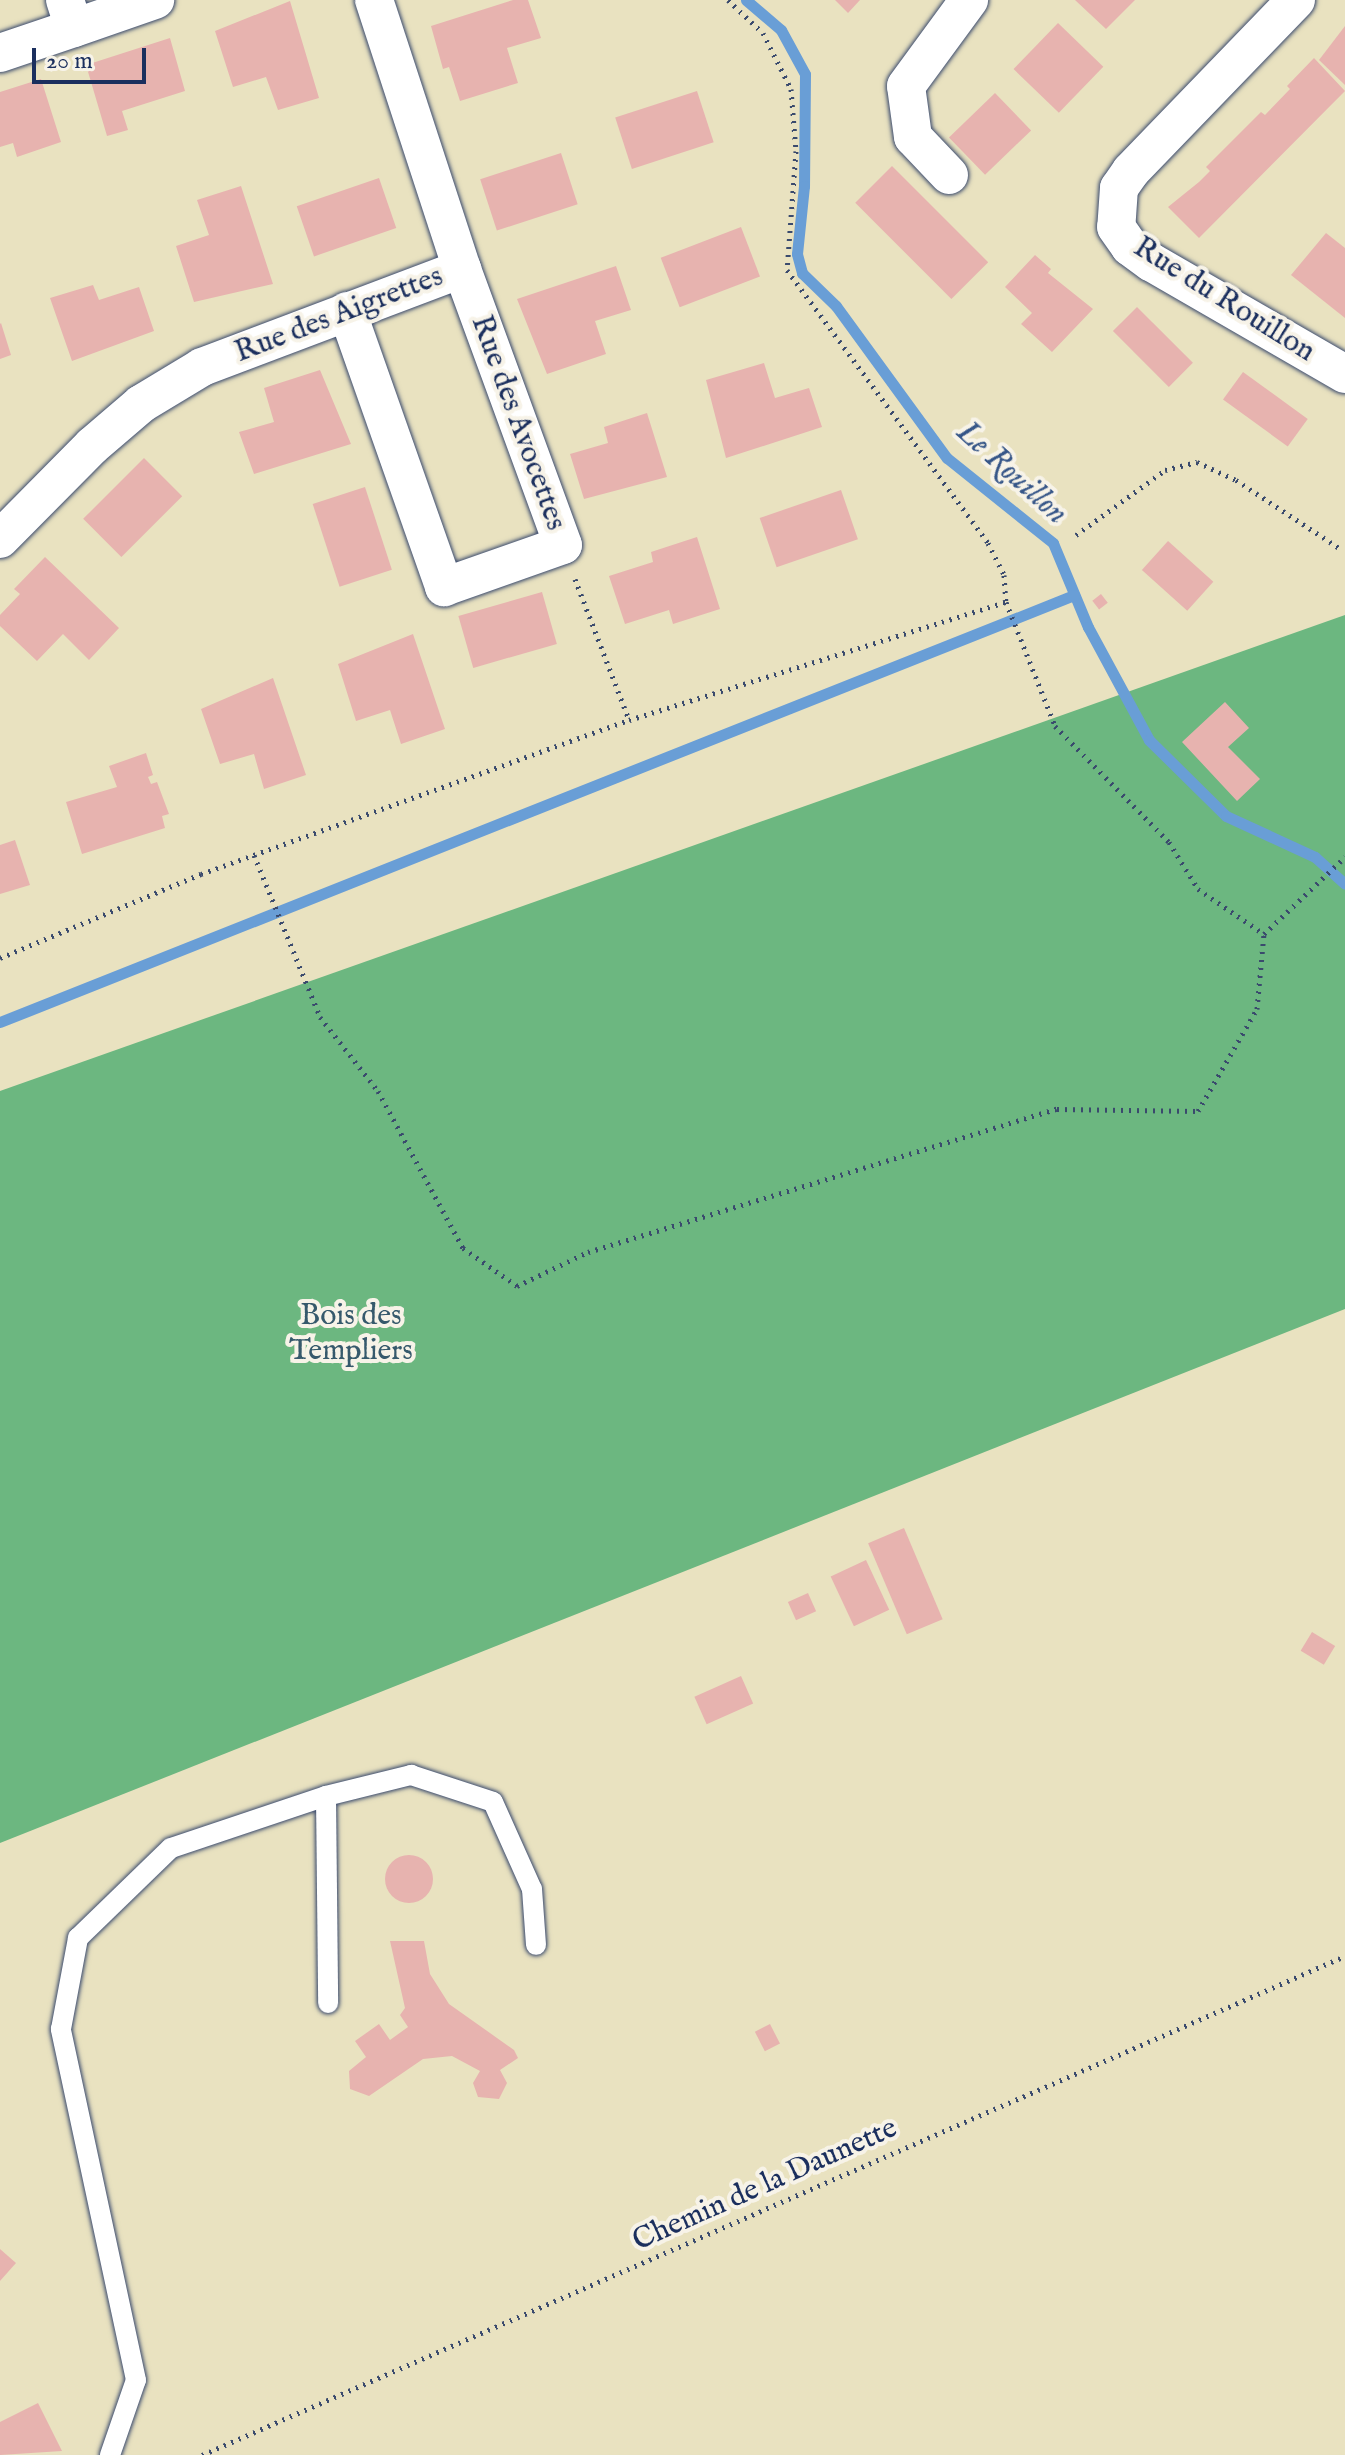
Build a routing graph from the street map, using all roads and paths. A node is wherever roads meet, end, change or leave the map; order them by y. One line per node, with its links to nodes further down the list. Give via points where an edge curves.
1 (155, 0): 6 (street)
2 (374, 0): 9 (street, Rue des Aigrettes)
3 (728, 0): 16 (path, via 763,33 791,89 796,151 787,270 975,522 1004,575)
4 (969, 0): 8 (street, via 906,86 913,137)
5 (1296, 0): 11 (street, Rue du Rouillon, via 1131,171 1119,188 1116,227 1130,247 1151,262)
6 (70, 14): 7 (street)
7 (0, 53)
8 (949, 175)
9 (462, 269): 10 (street, Rue des Aigrettes); 14 (street, Rue des Avocettes)
10 (347, 311): 13 (street, Rue des Aigrettes, via 202,367 141,404); 14 (street, Rue des Avocettes, via 444,587)
11 (1345, 374)
12 (1076, 535): 15 (path, via 1165,470 1197,462 1236,480)
13 (0, 539)
14 (563, 545): 17 (path)
15 (1342, 550)
16 (1006, 602): 17 (path); 20 (path, via 1055,726 1169,842 1198,889)
17 (629, 720): 18 (path)
18 (254, 855): 20 (path, via 320,1017 378,1091 463,1248 517,1286 588,1252 1057,1109 1198,1111 1257,1009); 21 (path)
19 (1344, 858): 20 (path)
20 (1264, 934)
21 (0, 958)
22 (326, 1796): 23 (lane, via 411,1775 493,1802 532,1889); 25 (lane); 26 (lane, via 171,1848 78,1938 61,2029 136,2380)
23 (536, 1945)
24 (1345, 1956): 27 (path, Chemin de la Daunette)
25 (328, 2003)
26 (110, 2455)
27 (202, 2455)

